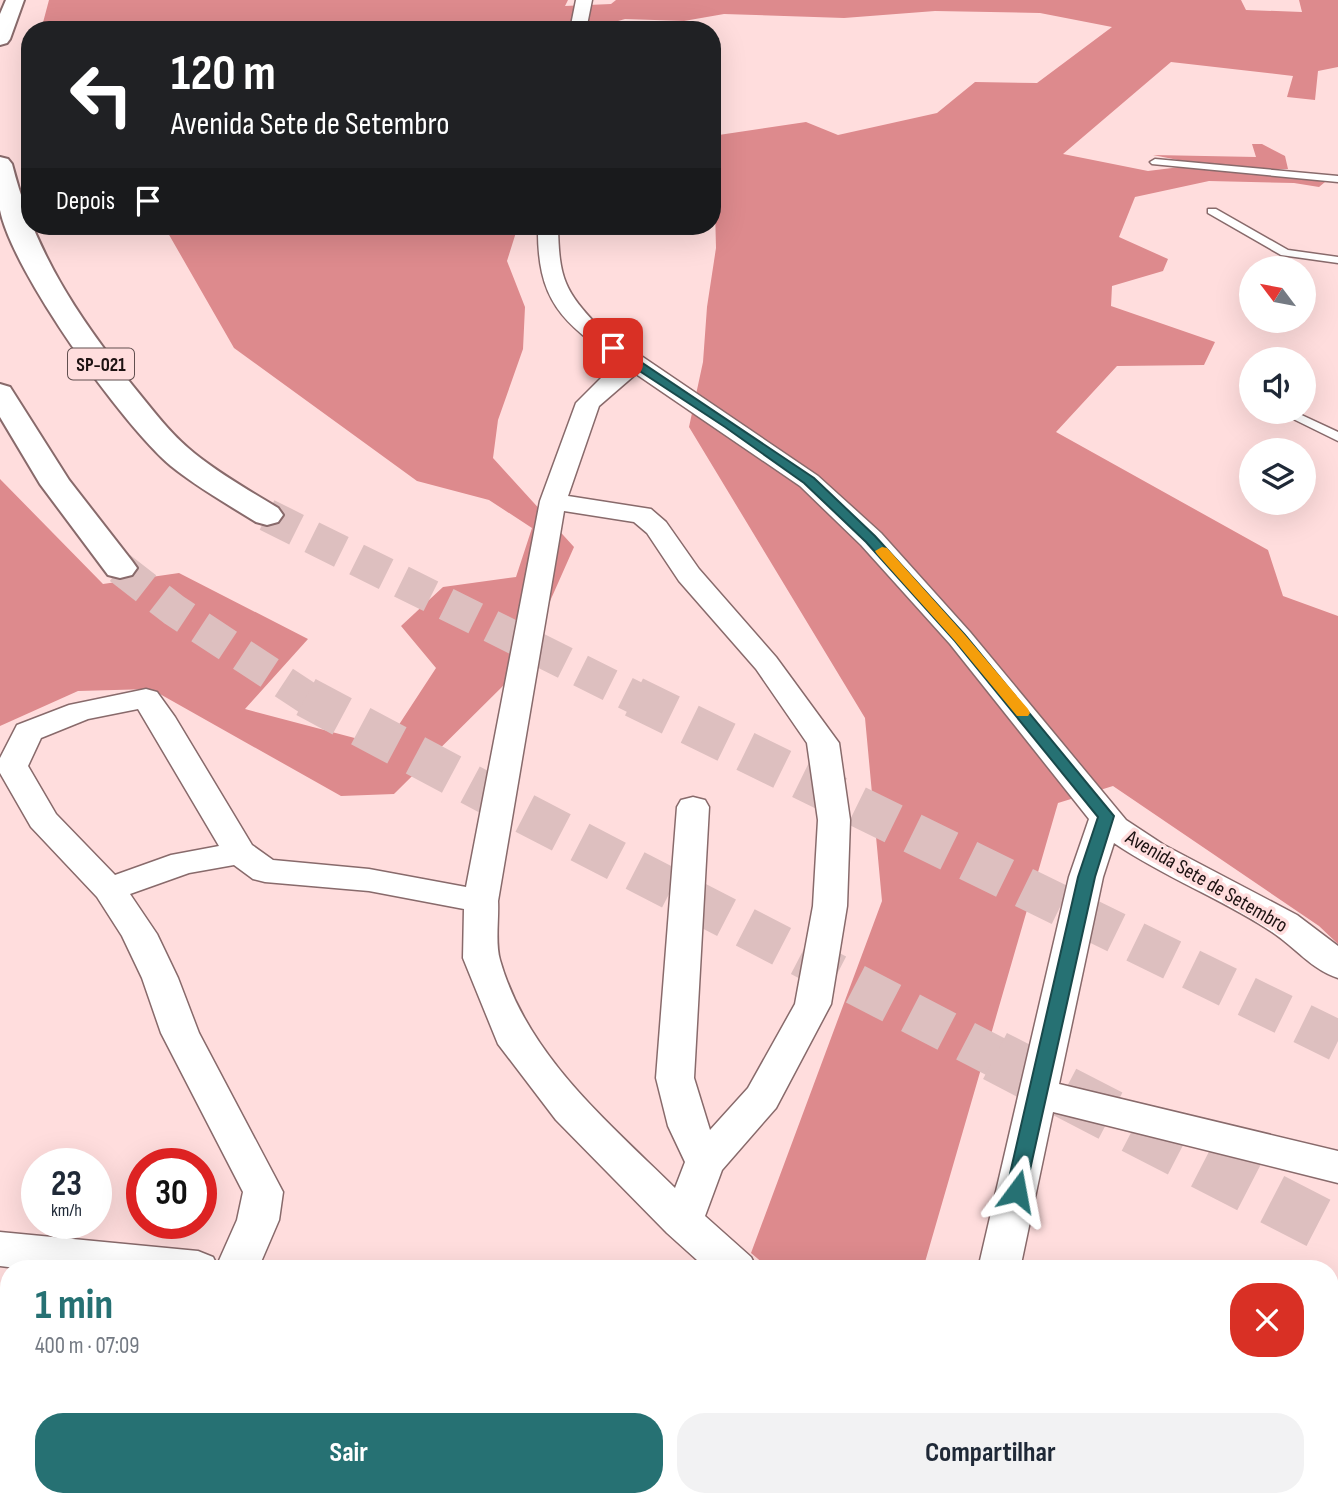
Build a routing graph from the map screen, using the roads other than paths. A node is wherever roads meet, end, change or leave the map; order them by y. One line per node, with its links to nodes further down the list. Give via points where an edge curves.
1 (15, 0): 4 (highway)
2 (585, 0): 3 (street)
3 (579, 21)
4 (0, 39)
5 (1155, 162): 7 (lane)
6 (0, 164): 9 (highway, SP-021)
7 (1338, 179)
8 (1212, 211): 12 (lane, via 1285,253)
9 (21, 233)
10 (22, 235): 18 (highway, SP-021, via 57,303 152,429 181,458)
11 (548, 235): 13 (street, Avenida Sete de Setembro, via 547,266 561,302 592,333)
12 (1338, 260)
13 (634, 364): 17 (street, via 588,403); 21 (street, Avenida Sete de Setembro, via 809,481 871,539 960,638)
14 (0, 393): 19 (highway, via 56,484)
15 (1310, 424): 16 (lane)
16 (1338, 437)
17 (553, 501): 24 (street); 27 (street, via 642,515 657,528 689,575 766,663 823,743 834,820 830,906 813,1004 762,1098)
18 (267, 515)
19 (120, 568)
20 (692, 807): 27 (street, via 675,1078 688,1126)
21 (1106, 816): 25 (street, Avenida Sete de Setembro, via 1128,838 1285,924); 26 (street, via 1086,877)
22 (240, 853): 23 (street, via 183,863); 23 (street, via 146,698 79,711 28,732 12,766 43,820); 24 (street, via 265,871 369,880)
23 (109, 889): 32 (street, via 139,934 180,1033 263,1192 258,1220)
24 (481, 901): 29 (street, via 481,958 511,1034 570,1110)
25 (1338, 965)
26 (1038, 1094): 28 (street); 34 (street)
27 (705, 1162): 29 (street)
28 (1338, 1167)
29 (682, 1221): 33 (street)
30 (0, 1249): 31 (street)
31 (109, 1260)
32 (241, 1260)
33 (726, 1260)
34 (1001, 1260)

